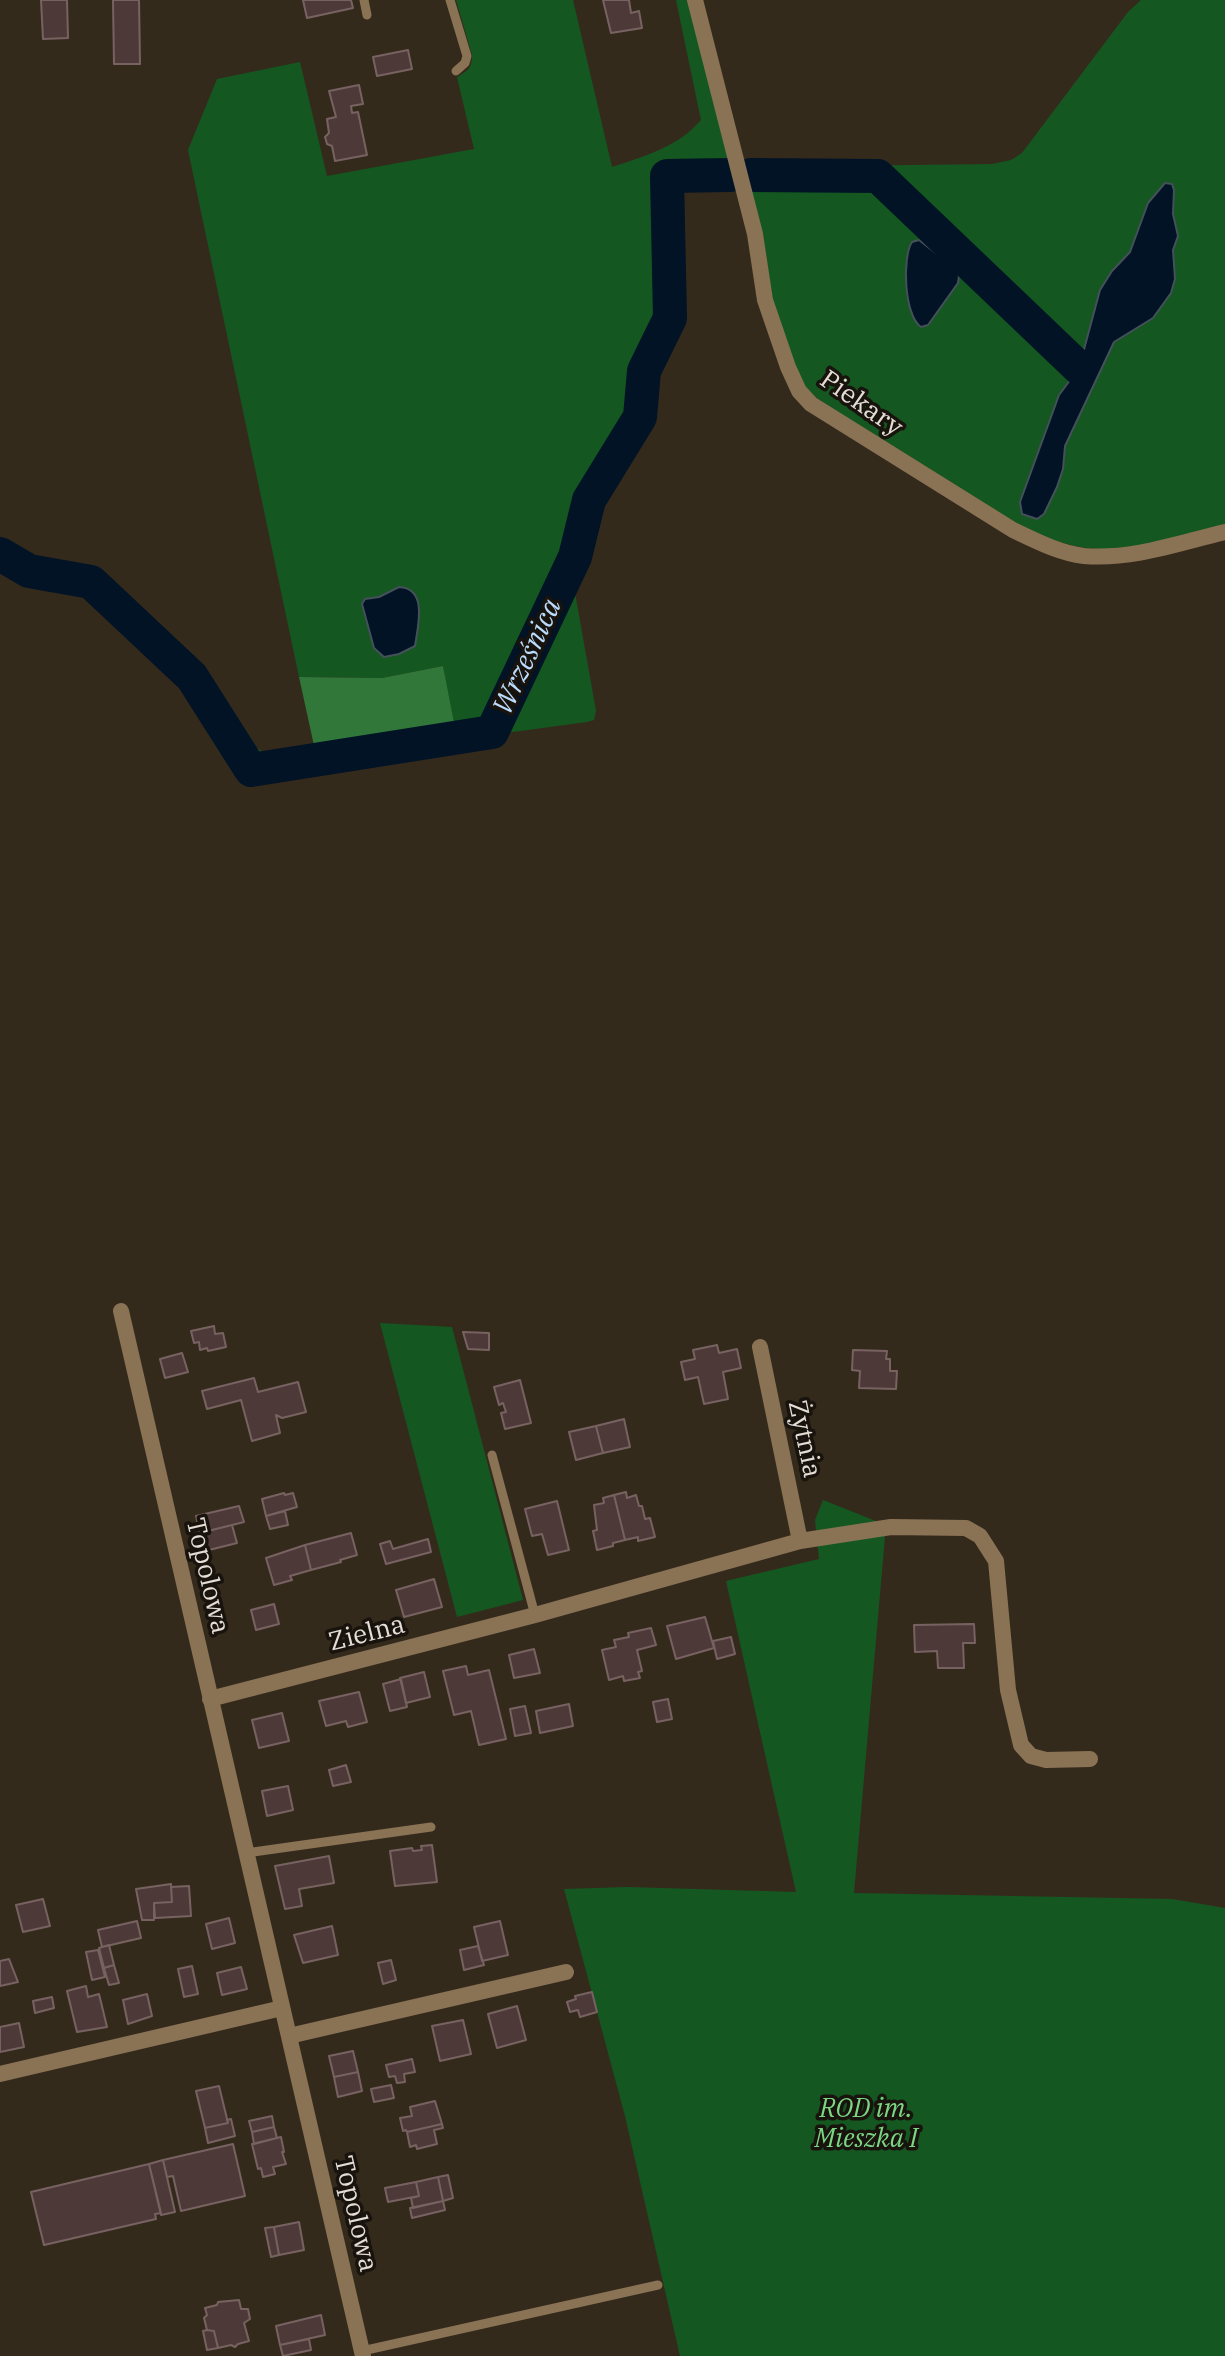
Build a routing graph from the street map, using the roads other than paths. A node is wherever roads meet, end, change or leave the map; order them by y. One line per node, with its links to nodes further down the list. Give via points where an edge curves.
1 (364, 0): 4 (lane)
2 (450, 0): 5 (lane, via 467,56)
3 (695, 0): 6 (street, Piekary, via 755,234 765,300 788,367 811,404 1049,547 1083,556 1117,555)
4 (367, 15)
5 (456, 71)
6 (1225, 532)
7 (121, 1311): 12 (street, Topolowa)
8 (760, 1347): 10 (street, Żytnia)
9 (492, 1455): 11 (lane)
10 (800, 1541): 11 (street, Zielna); 13 (street, Zielna, via 891,1527 966,1528 980,1536 996,1561 1008,1690 1021,1745 1031,1756 1046,1760)
11 (535, 1615): 12 (street, Zielna)
12 (210, 1699): 15 (street, Topolowa)
13 (1090, 1759)
14 (431, 1827): 15 (lane)
15 (246, 1853): 17 (street, Topolowa)
16 (566, 1972): 18 (street)
17 (282, 2008): 18 (street, Topolowa); 19 (street)
18 (289, 2036): 21 (street, Topolowa)
19 (0, 2074)
20 (658, 2285): 21 (lane)
21 (362, 2354)

